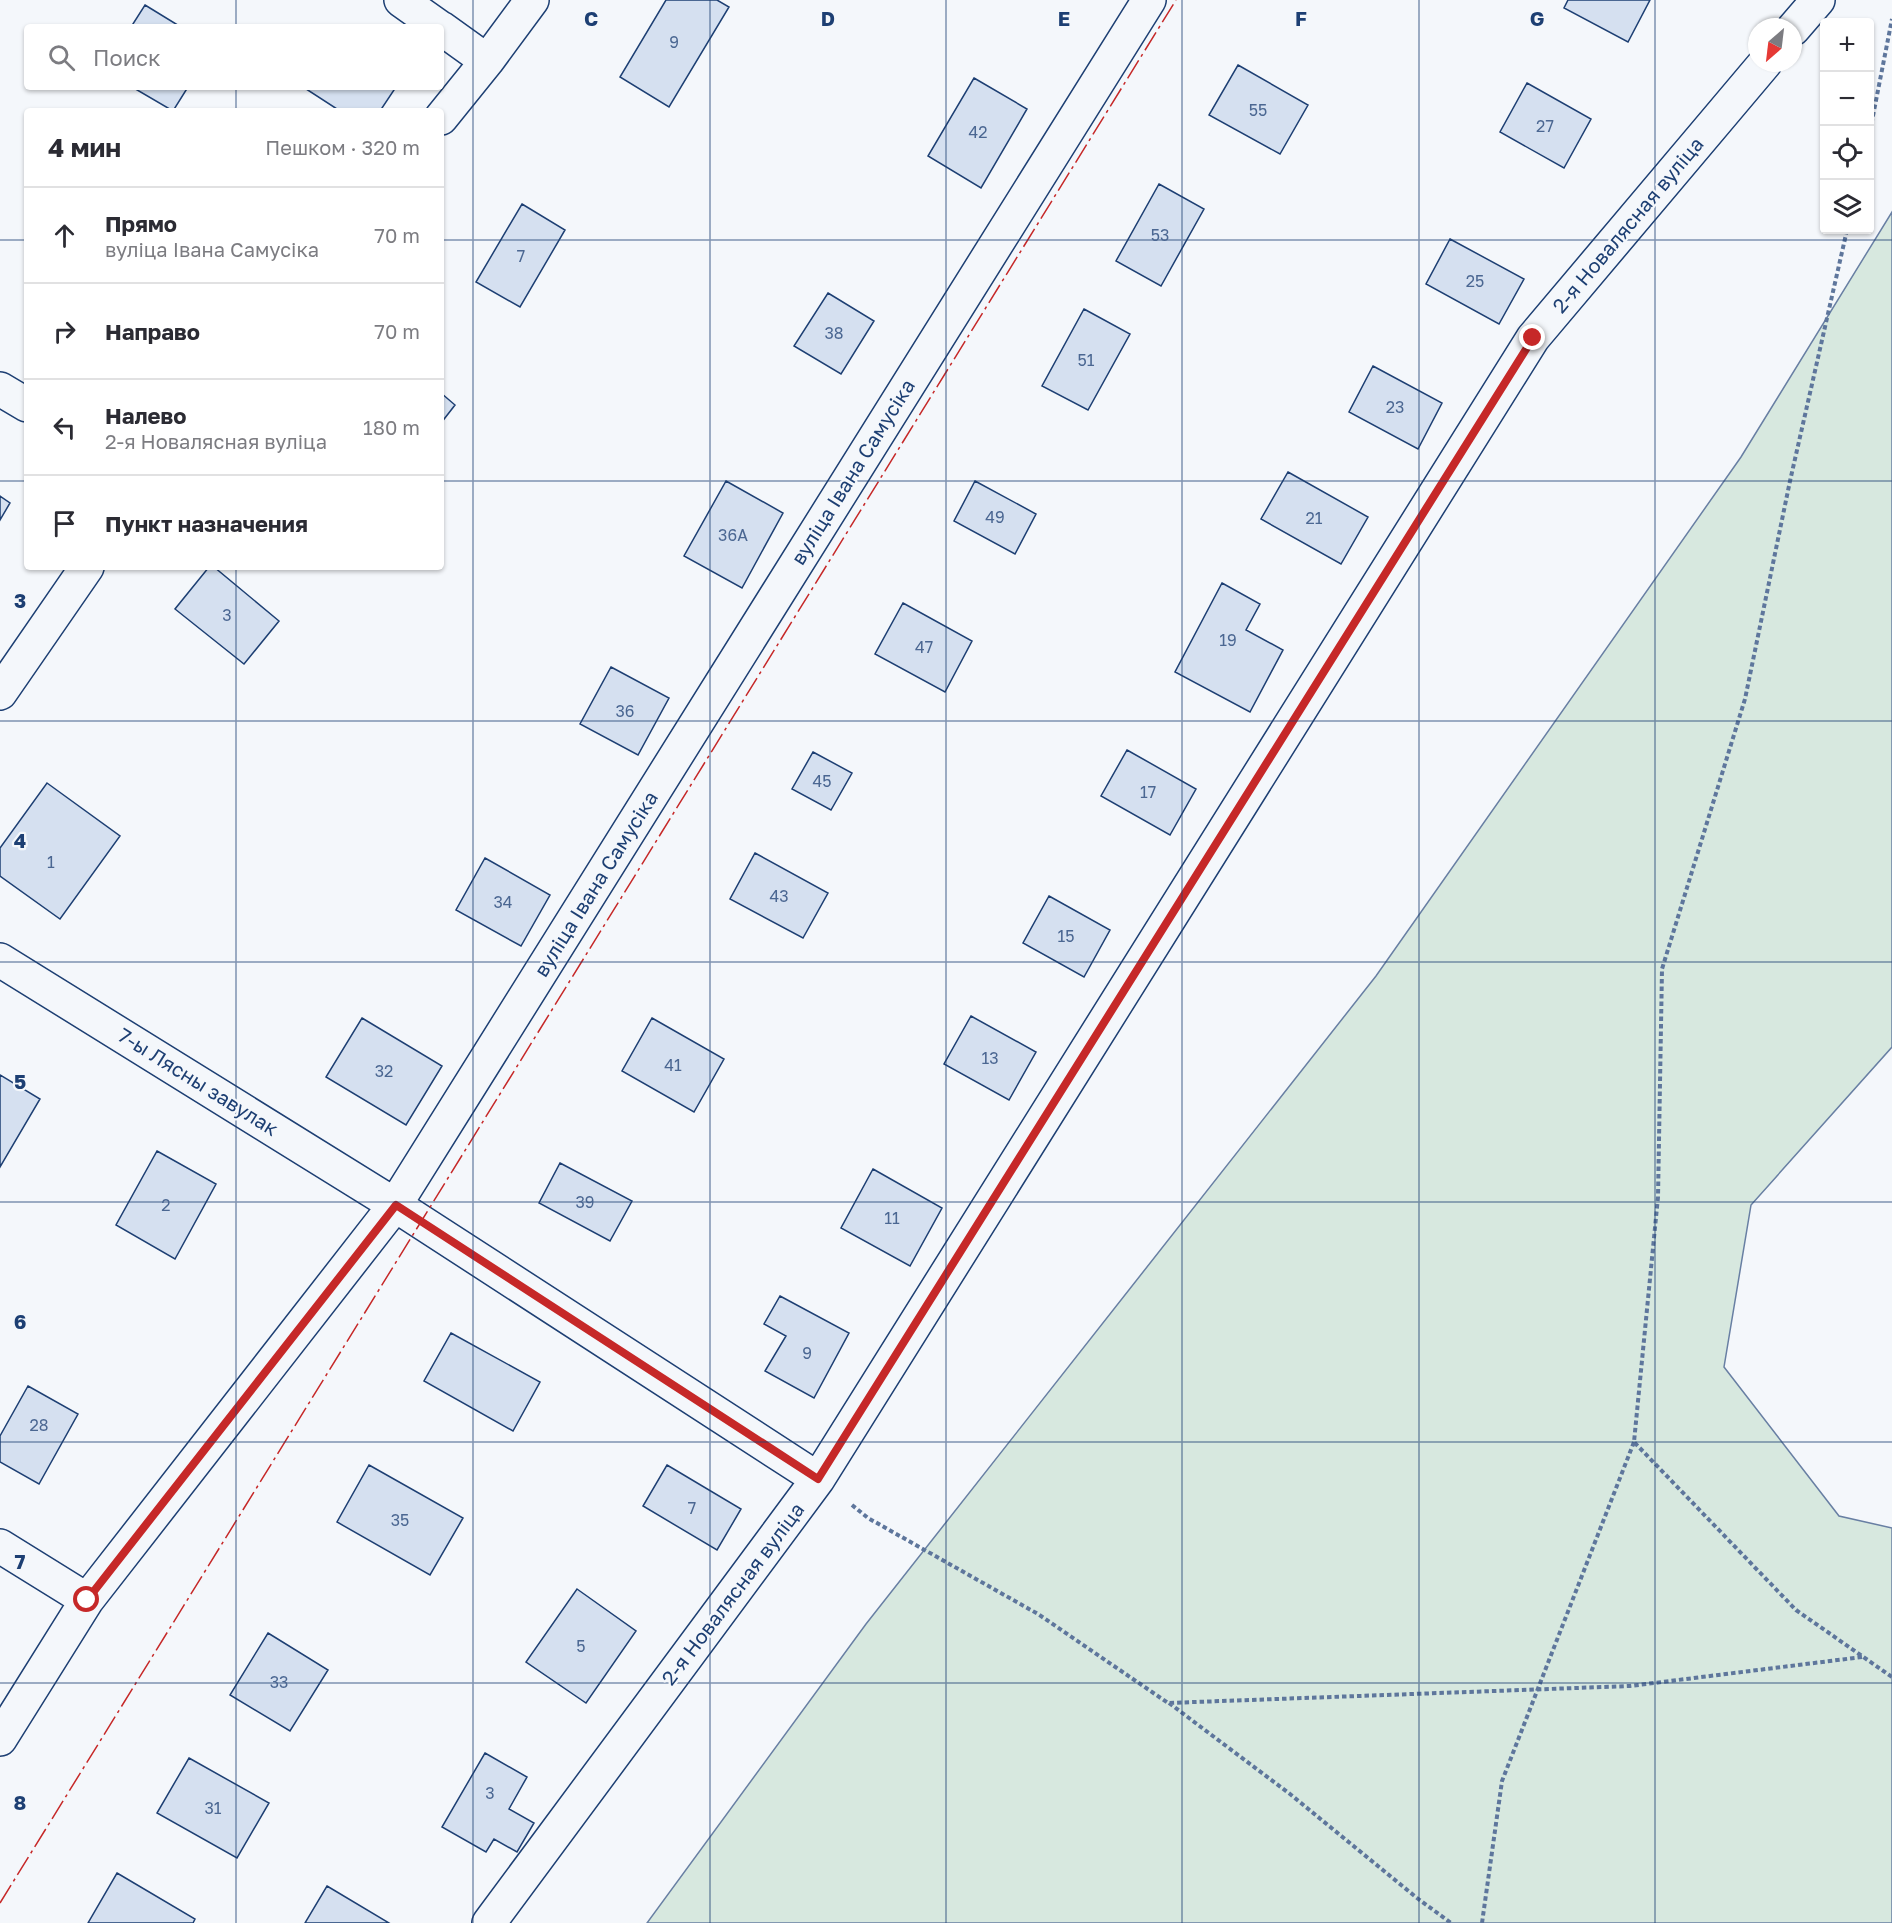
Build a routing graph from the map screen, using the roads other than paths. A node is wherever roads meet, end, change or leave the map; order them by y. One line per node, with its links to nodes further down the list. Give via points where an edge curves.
1 (401, 0): 6 (street)
2 (532, 0): 8 (street)
3 (1149, 0): 16 (street, вуліца Івана Самусіка)
4 (1818, 0): 5 (street)
5 (1802, 19)
6 (434, 24)
7 (444, 31): 8 (street)
8 (487, 61): 10 (street)
9 (1756, 72): 17 (street, 2-я Новалясная вуліца, via 1533,338)
10 (444, 114)
11 (0, 389): 12 (street)
12 (24, 403)
13 (85, 570): 14 (street)
14 (0, 693)
15 (0, 960): 16 (street, 7-ы Лясны завулак)
16 (396, 1205): 17 (street, 7-ы Лясны завулак); 19 (street, вуліца Івана Самусіка)
17 (818, 1479): 21 (street, 2-я Новалясная вуліца)
18 (0, 1546): 19 (street)
19 (87, 1600): 20 (street, вуліца Івана Самусіка)
20 (0, 1739)
21 (489, 1923)

